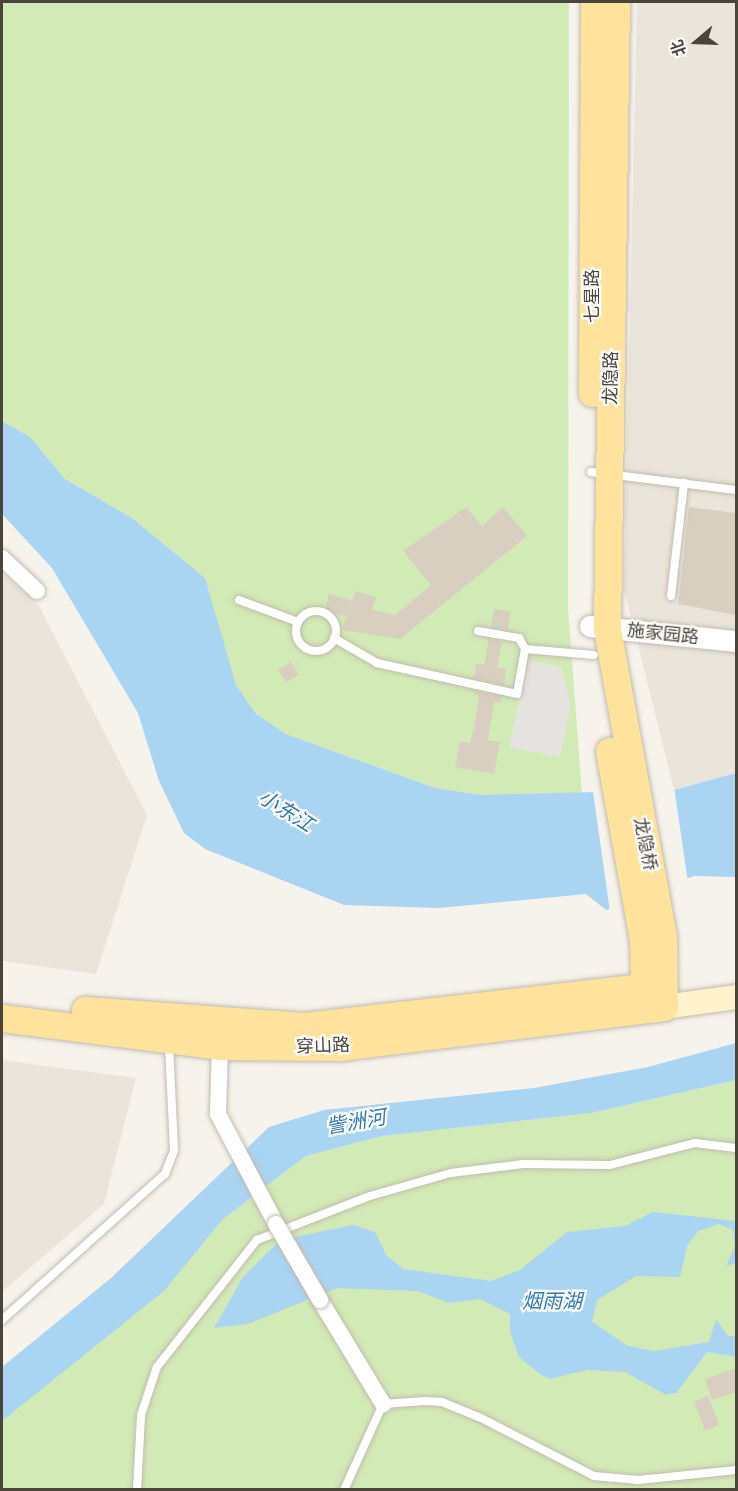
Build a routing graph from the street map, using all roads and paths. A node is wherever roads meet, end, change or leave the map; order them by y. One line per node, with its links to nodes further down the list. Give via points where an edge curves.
1 (594, 2): 3 (main road, 七星路)
2 (616, 2): 3 (main road, 龙隐路)
3 (600, 473): 4 (lane); 11 (main road, 龙隐路)
4 (684, 483): 5 (lane); 8 (lane)
5 (736, 490)
6 (2, 558): 7 (street)
7 (37, 591)
8 (671, 596)
9 (238, 600): 10 (lane)
10 (298, 622): 13 (lane, via 308,613 326,614 334,624); 13 (lane, via 298,641 308,649 321,650)
11 (599, 627): 14 (street, 施家园路); 16 (main road, 龙隐路); 17 (main road, 龙隐路)
12 (478, 632): 15 (lane, via 519,638)
13 (334, 638): 15 (lane, via 377,663 517,694)
14 (736, 641)
15 (525, 650): 16 (lane)
16 (594, 655): 17 (main road, 龙隐路)
17 (619, 753): 18 (main road, 龙隐桥, via 653,938)
18 (654, 997): 19 (main road, 穿山路); 20 (main road, 穿山路, via 305,1026 117,1014); 23 (main road, 穿山路, via 339,1047)
19 (736, 997)
20 (2, 999)
21 (2, 1017): 22 (main road, 穿山路)
22 (169, 1040): 23 (main road, 穿山路); 25 (lane, via 174,1150 165,1174)
23 (220, 1046): 26 (street, bridge, via 216,1102 222,1126)
24 (736, 1148): 28 (lane, via 695,1143 610,1165 523,1164 451,1173 370,1196 257,1240 157,1367 141,1415)
25 (2, 1320)
26 (383, 1404): 27 (lane, via 442,1402 574,1469 612,1479); 29 (lane)
27 (736, 1470)
28 (136, 1490)
29 (344, 1490)

